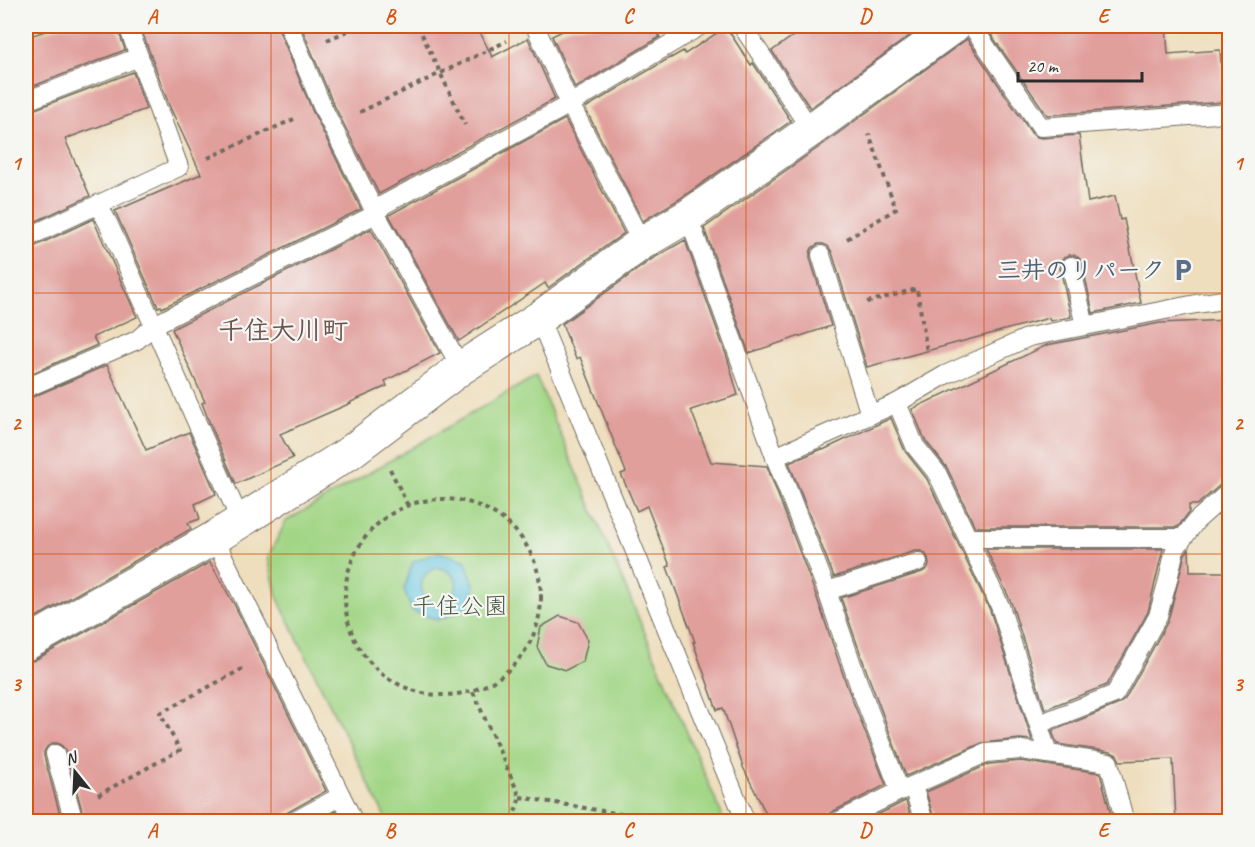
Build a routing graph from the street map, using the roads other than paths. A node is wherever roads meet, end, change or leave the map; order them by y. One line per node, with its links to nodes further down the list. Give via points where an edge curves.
1 (128, 26): 8 (lane)
2 (289, 26): 14 (lane, via 322,106)
3 (700, 26): 10 (lane)
4 (742, 26): 12 (lane)
5 (954, 26): 12 (street)
6 (972, 26): 11 (lane, via 1041,127)
7 (535, 27): 10 (lane)
8 (139, 57): 9 (lane); 13 (lane, via 179,167)
9 (26, 101)
10 (570, 104): 14 (lane, via 383,205); 17 (lane)
11 (1230, 113)
12 (812, 130): 15 (street)
13 (98, 204): 16 (lane); 22 (lane)
14 (376, 214): 22 (lane); 24 (lane)
15 (688, 216): 17 (street); 28 (lane)
16 (26, 238)
17 (642, 243): 21 (street)
18 (821, 255): 27 (lane)
19 (1071, 266): 23 (lane)
20 (1230, 299): 23 (lane)
21 (539, 318): 24 (street); 44 (lane)
22 (154, 325): 25 (lane, via 137,340); 30 (lane)
23 (1085, 326): 26 (lane, via 1029,337 945,375)
24 (461, 368): 30 (street, via 349,453)
25 (26, 388)
26 (897, 403): 27 (lane); 31 (lane, via 915,446 938,472)
27 (870, 415): 28 (lane)
28 (775, 458): 34 (lane)
29 (1230, 491): 32 (lane)
30 (228, 530): 35 (street); 40 (lane, via 271,654)
31 (969, 538): 32 (lane); 36 (lane, via 1000,606)
32 (1182, 538): 36 (lane, via 1174,549 1158,616 1115,694)
33 (918, 562): 34 (lane)
34 (827, 591): 39 (lane, via 858,682)
35 (26, 644)
36 (1039, 724): 38 (lane)
37 (55, 754): 41 (lane)
38 (1048, 754): 39 (lane, via 1021,750 986,753); 47 (lane, via 1109,763)
39 (906, 789): 45 (lane); 46 (lane)
40 (341, 796): 42 (lane); 43 (lane)
41 (73, 816)
42 (293, 822)
43 (354, 822)
44 (746, 822)
45 (837, 822)
46 (924, 822)
47 (1125, 822)

